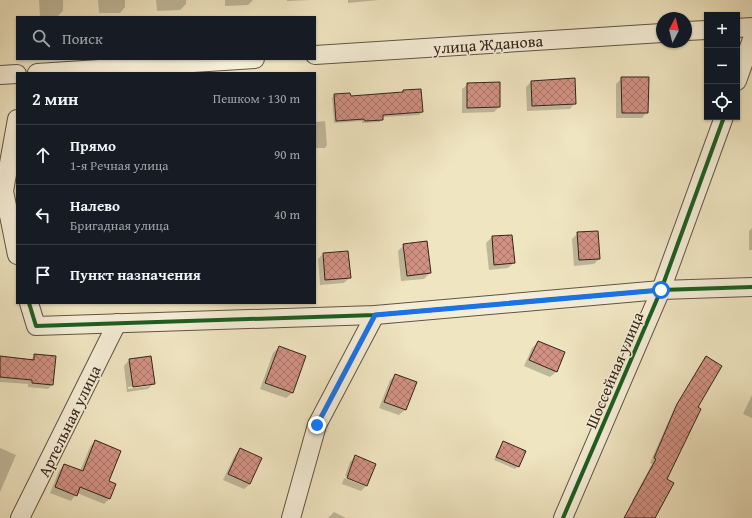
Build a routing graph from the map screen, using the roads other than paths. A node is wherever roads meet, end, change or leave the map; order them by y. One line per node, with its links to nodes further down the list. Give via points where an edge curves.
1 (752, 27): 2 (street)
2 (740, 28)
3 (704, 30): 4 (street)
4 (692, 31)
5 (656, 33): 7 (street, улица Жданова)
6 (752, 39): 10 (street)
7 (316, 55)
8 (239, 60): 9 (street)
9 (53, 72)
10 (740, 73)
11 (16, 74): 12 (street)
12 (0, 75)
13 (723, 120): 17 (street, Шоссейная улица)
14 (16, 125): 15 (street, via 4,191)
15 (16, 250)
16 (752, 287): 17 (street)
17 (661, 290): 19 (street); 23 (street, Шоссейная улица)
18 (29, 304): 20 (street, via 36,326)
19 (375, 315): 20 (street); 22 (street, via 317,425)
20 (117, 323): 21 (street, Артельная улица)
21 (20, 518)
22 (291, 518)
23 (563, 518)

